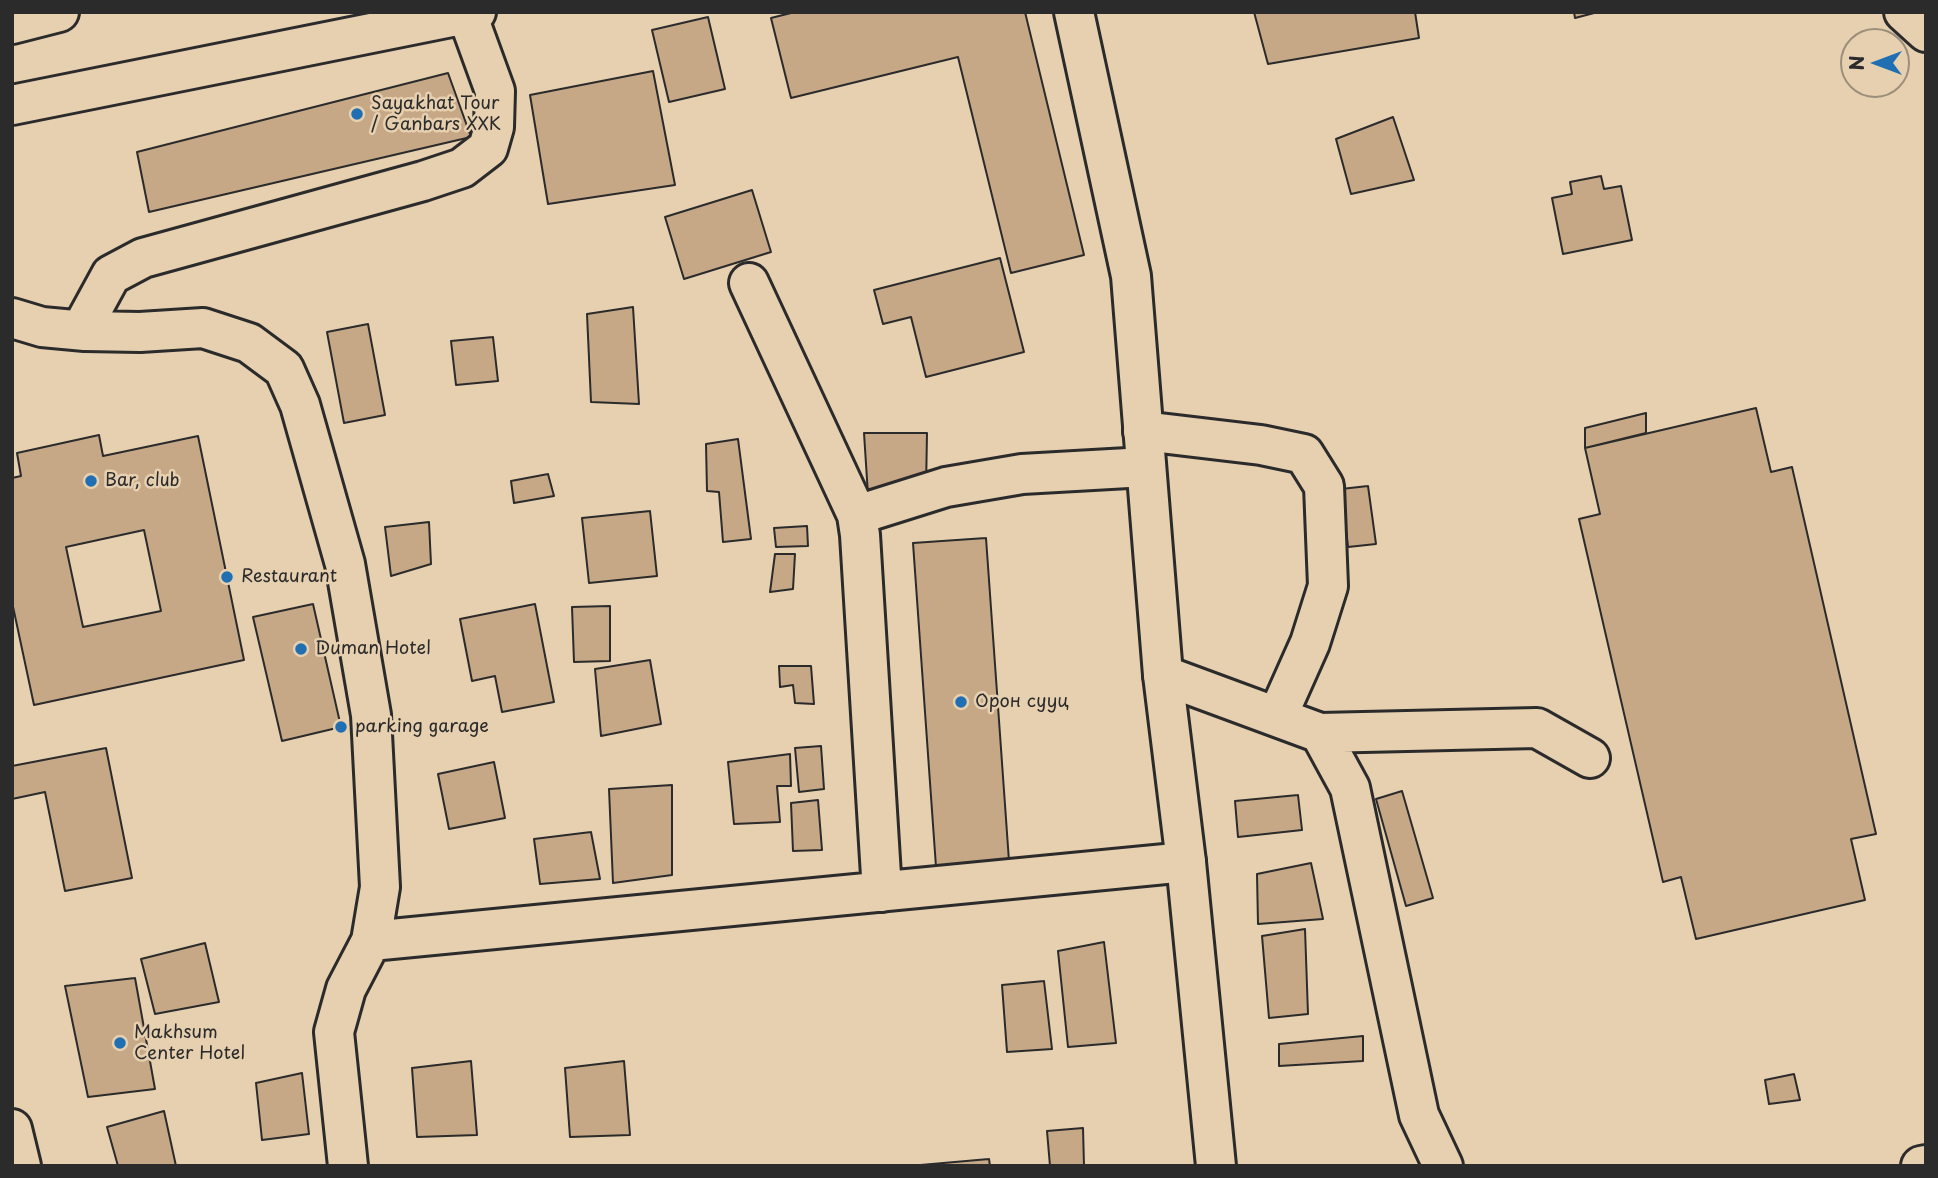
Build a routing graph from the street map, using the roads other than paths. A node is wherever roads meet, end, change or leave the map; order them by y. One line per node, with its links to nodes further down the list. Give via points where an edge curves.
1 (59, 12): 5 (street)
2 (1074, 12): 11 (street, via 1131,276)
3 (1904, 12): 6 (street)
4 (471, 13): 7 (street); 10 (street, via 495,91 488,148 462,169 142,258 111,275)
5 (12, 23)
6 (1926, 32)
7 (12, 105)
8 (750, 283): 12 (street)
9 (12, 318): 10 (street)
10 (81, 331): 19 (street, via 203,328 249,343 284,369 300,405 345,564 371,715 380,887)
11 (1145, 449): 12 (street, via 946,487); 13 (street); 14 (street, via 1261,444 1304,454 1324,486 1328,586 1310,643)
12 (857, 514): 18 (street)
13 (1163, 675): 14 (street); 17 (street)
14 (1277, 717): 15 (street)
15 (1320, 733): 16 (street, via 1537,728); 24 (street, via 1350,788 1419,1115)
16 (1590, 758)
17 (1186, 863): 18 (street); 23 (street)
18 (882, 892): 19 (street)
19 (371, 941): 22 (street, via 346,989 334,1032)
20 (12, 1129): 21 (street)
21 (21, 1166)
22 (348, 1166)
23 (1216, 1166)
24 (1443, 1166)

